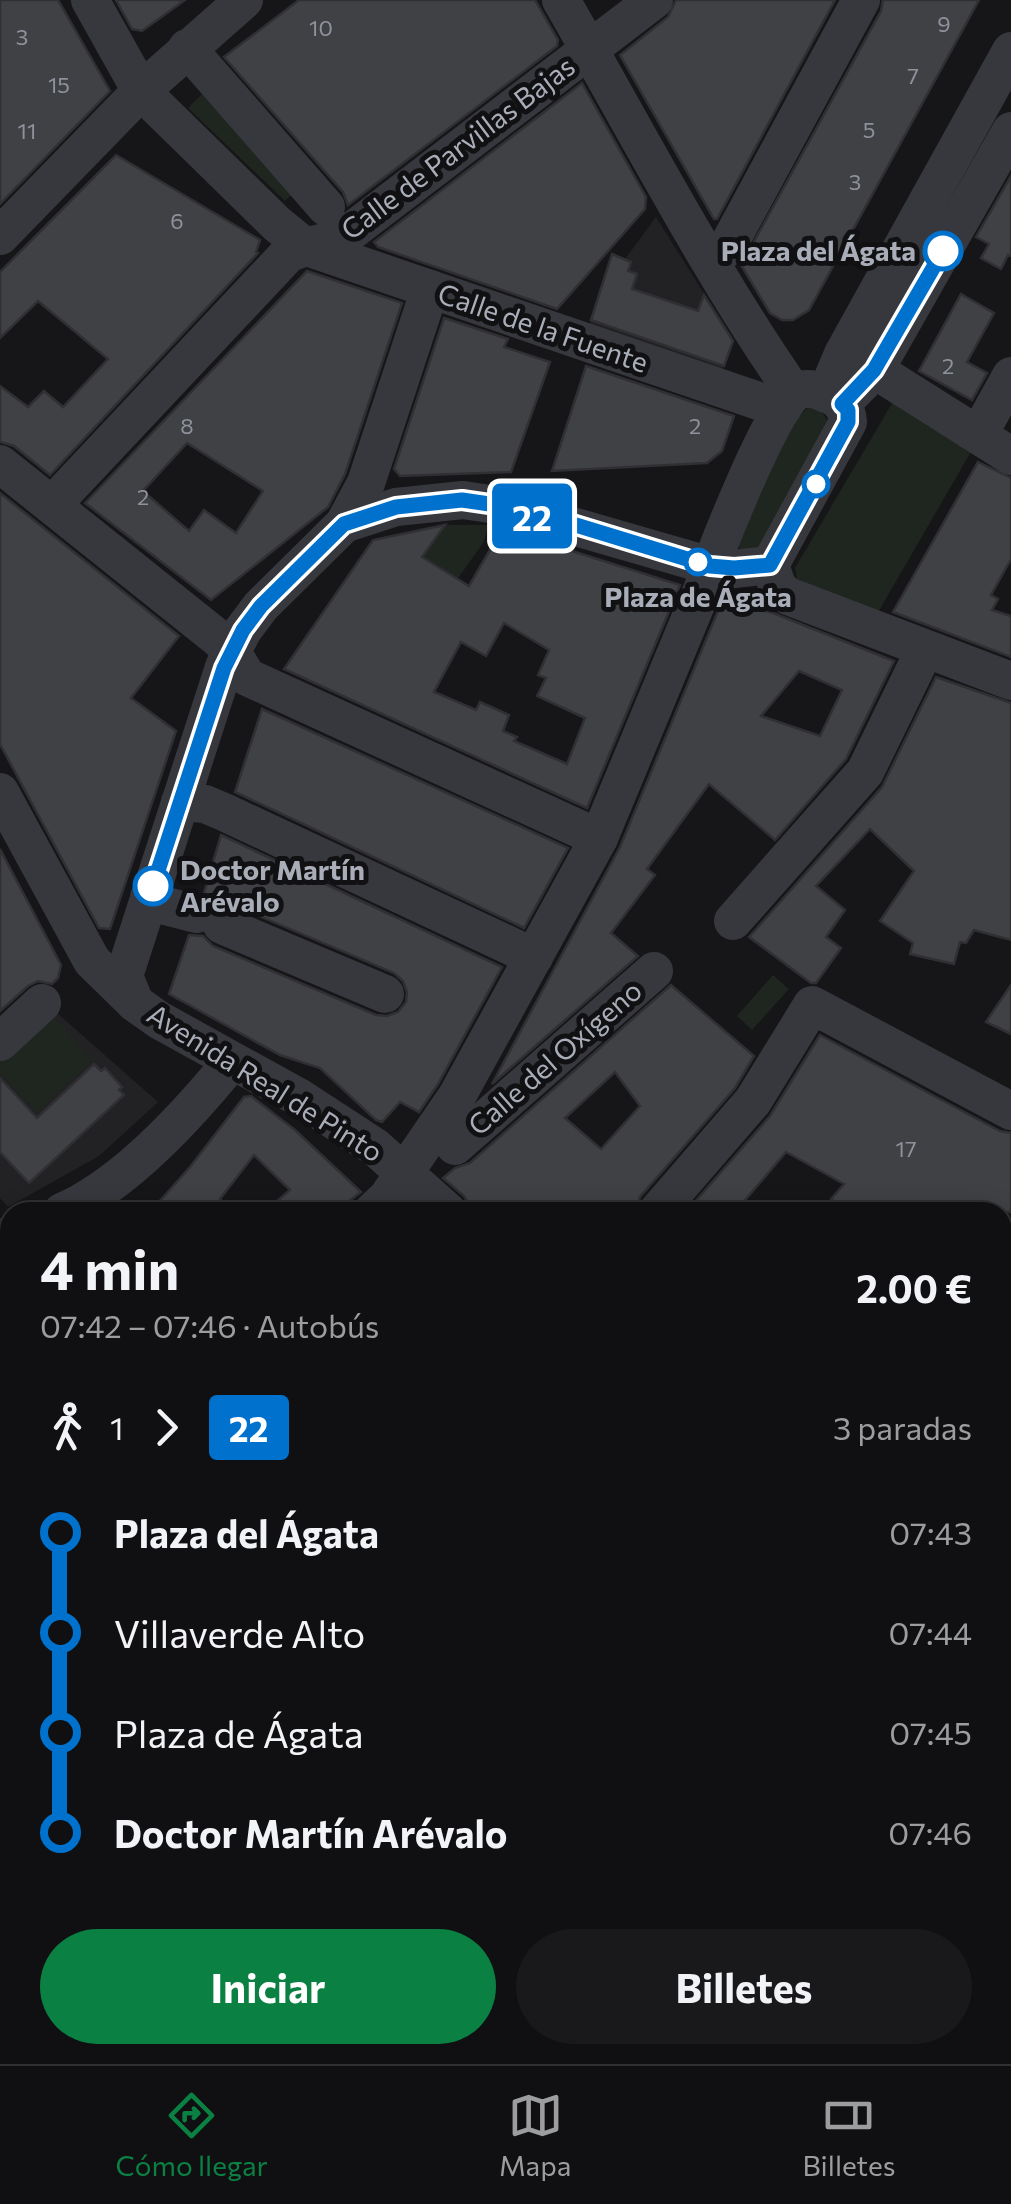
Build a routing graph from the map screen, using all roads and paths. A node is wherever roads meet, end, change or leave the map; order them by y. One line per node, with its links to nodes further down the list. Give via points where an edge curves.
1 (90, 0): 9 (street)
2 (244, 0): 6 (street)
3 (560, 0): 7 (street)
4 (654, 0): 7 (street, Calle de Parvillas Bajas)
5 (861, 0): 14 (street, via 730,242)
6 (187, 48): 9 (street); 11 (street)
7 (589, 49): 13 (street, Calle de Parvillas Bajas, via 349,233); 14 (street)
8 (1011, 51): 18 (street)
9 (141, 91): 12 (street); 13 (street)
10 (1011, 130): 16 (street)
11 (326, 208)
12 (0, 236)
13 (304, 246): 15 (street, Calle de la Fuente); 22 (street, Calle de Parvillas Bajas, via 288,254)
14 (706, 256): 18 (street, via 754,335)
15 (430, 289): 18 (street, Calle de la Fuente); 23 (street, via 366,483)
16 (874, 370): 18 (street); 19 (street)
17 (1011, 376): 19 (street)
18 (811, 400): 24 (street, via 848,410 848,422); 25 (street, via 737,501)
19 (979, 434): 20 (street)
20 (1011, 456)
21 (0, 464): 22 (street)
22 (53, 504): 27 (street)
23 (344, 524): 25 (street, via 396,507 462,500 566,522); 27 (street, via 261,606)
24 (770, 565): 25 (street); 26 (street, via 788,596)
25 (710, 566): 31 (street)
26 (925, 649): 28 (street); 33 (street, via 865,772)
27 (240, 664): 30 (street); 31 (street)
28 (1011, 681)
29 (0, 792): 37 (street, Avenida Real de Pinto, via 92,962)
30 (192, 803): 32 (street); 34 (street)
31 (599, 838): 34 (street)
32 (185, 911): 36 (street); 37 (street)
33 (732, 921)
34 (534, 957): 41 (street)
35 (654, 970): 42 (street, Calle del Oxígeno)
36 (385, 994)
37 (134, 1002): 40 (street, Avenida Real de Pinto)
38 (42, 1004): 39 (street)
39 (0, 1042)
40 (232, 1060): 45 (street, Avenida Real de Pinto, via 375,1146); 46 (street, via 178,1123)
41 (458, 1096): 42 (street); 45 (street)
42 (504, 1104): 44 (street, Calle del Oxígeno)
43 (1011, 1111): 49 (street, via 812,1006 752,1101)
44 (455, 1146)
45 (405, 1172): 47 (street); 48 (street, Avenida Real de Pinto)
46 (91, 1202)
47 (380, 1202)
48 (437, 1202)
49 (666, 1202)

